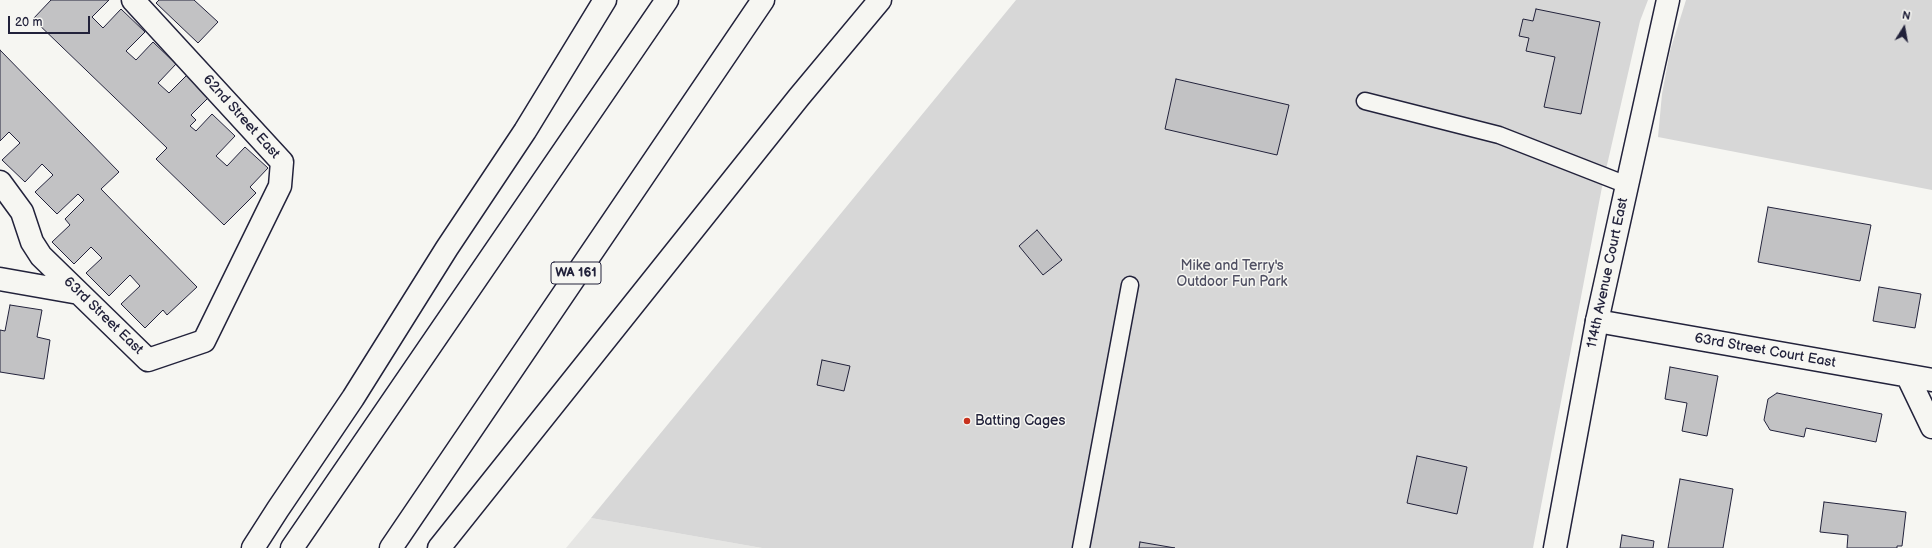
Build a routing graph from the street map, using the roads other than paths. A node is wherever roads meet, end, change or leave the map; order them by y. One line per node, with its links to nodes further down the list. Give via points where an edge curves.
1 (133, 0): 10 (main road, 62nd Street East, via 282,162 280,186)
2 (605, 0): 18 (main road, via 525,131)
3 (667, 0): 19 (main road)
4 (763, 0): 20 (main road, WA 161)
5 (880, 0): 21 (main road, via 799,97)
6 (1668, 0): 9 (main road, 114th Avenue Court East)
7 (1365, 101): 9 (lane, via 1499,135)
8 (0, 182): 13 (main road, 63rd Street East, via 22,212 32,242 41,256)
9 (1627, 185): 14 (main road, 114th Avenue Court East)
10 (238, 275): 13 (main road, 63rd Street East, via 204,341 148,360)
11 (0, 279): 13 (main road)
12 (1130, 284): 22 (lane)
13 (79, 293)
14 (1597, 322): 15 (main road, 63rd Street Court East); 23 (main road, 114th Avenue Court East)
15 (1908, 377): 16 (main road, 63rd Street Court East); 17 (main road)
16 (1932, 380)
17 (1932, 427)
18 (253, 548)
19 (292, 548)
20 (391, 548)
21 (439, 548)
22 (1081, 548)
23 (1555, 548)

